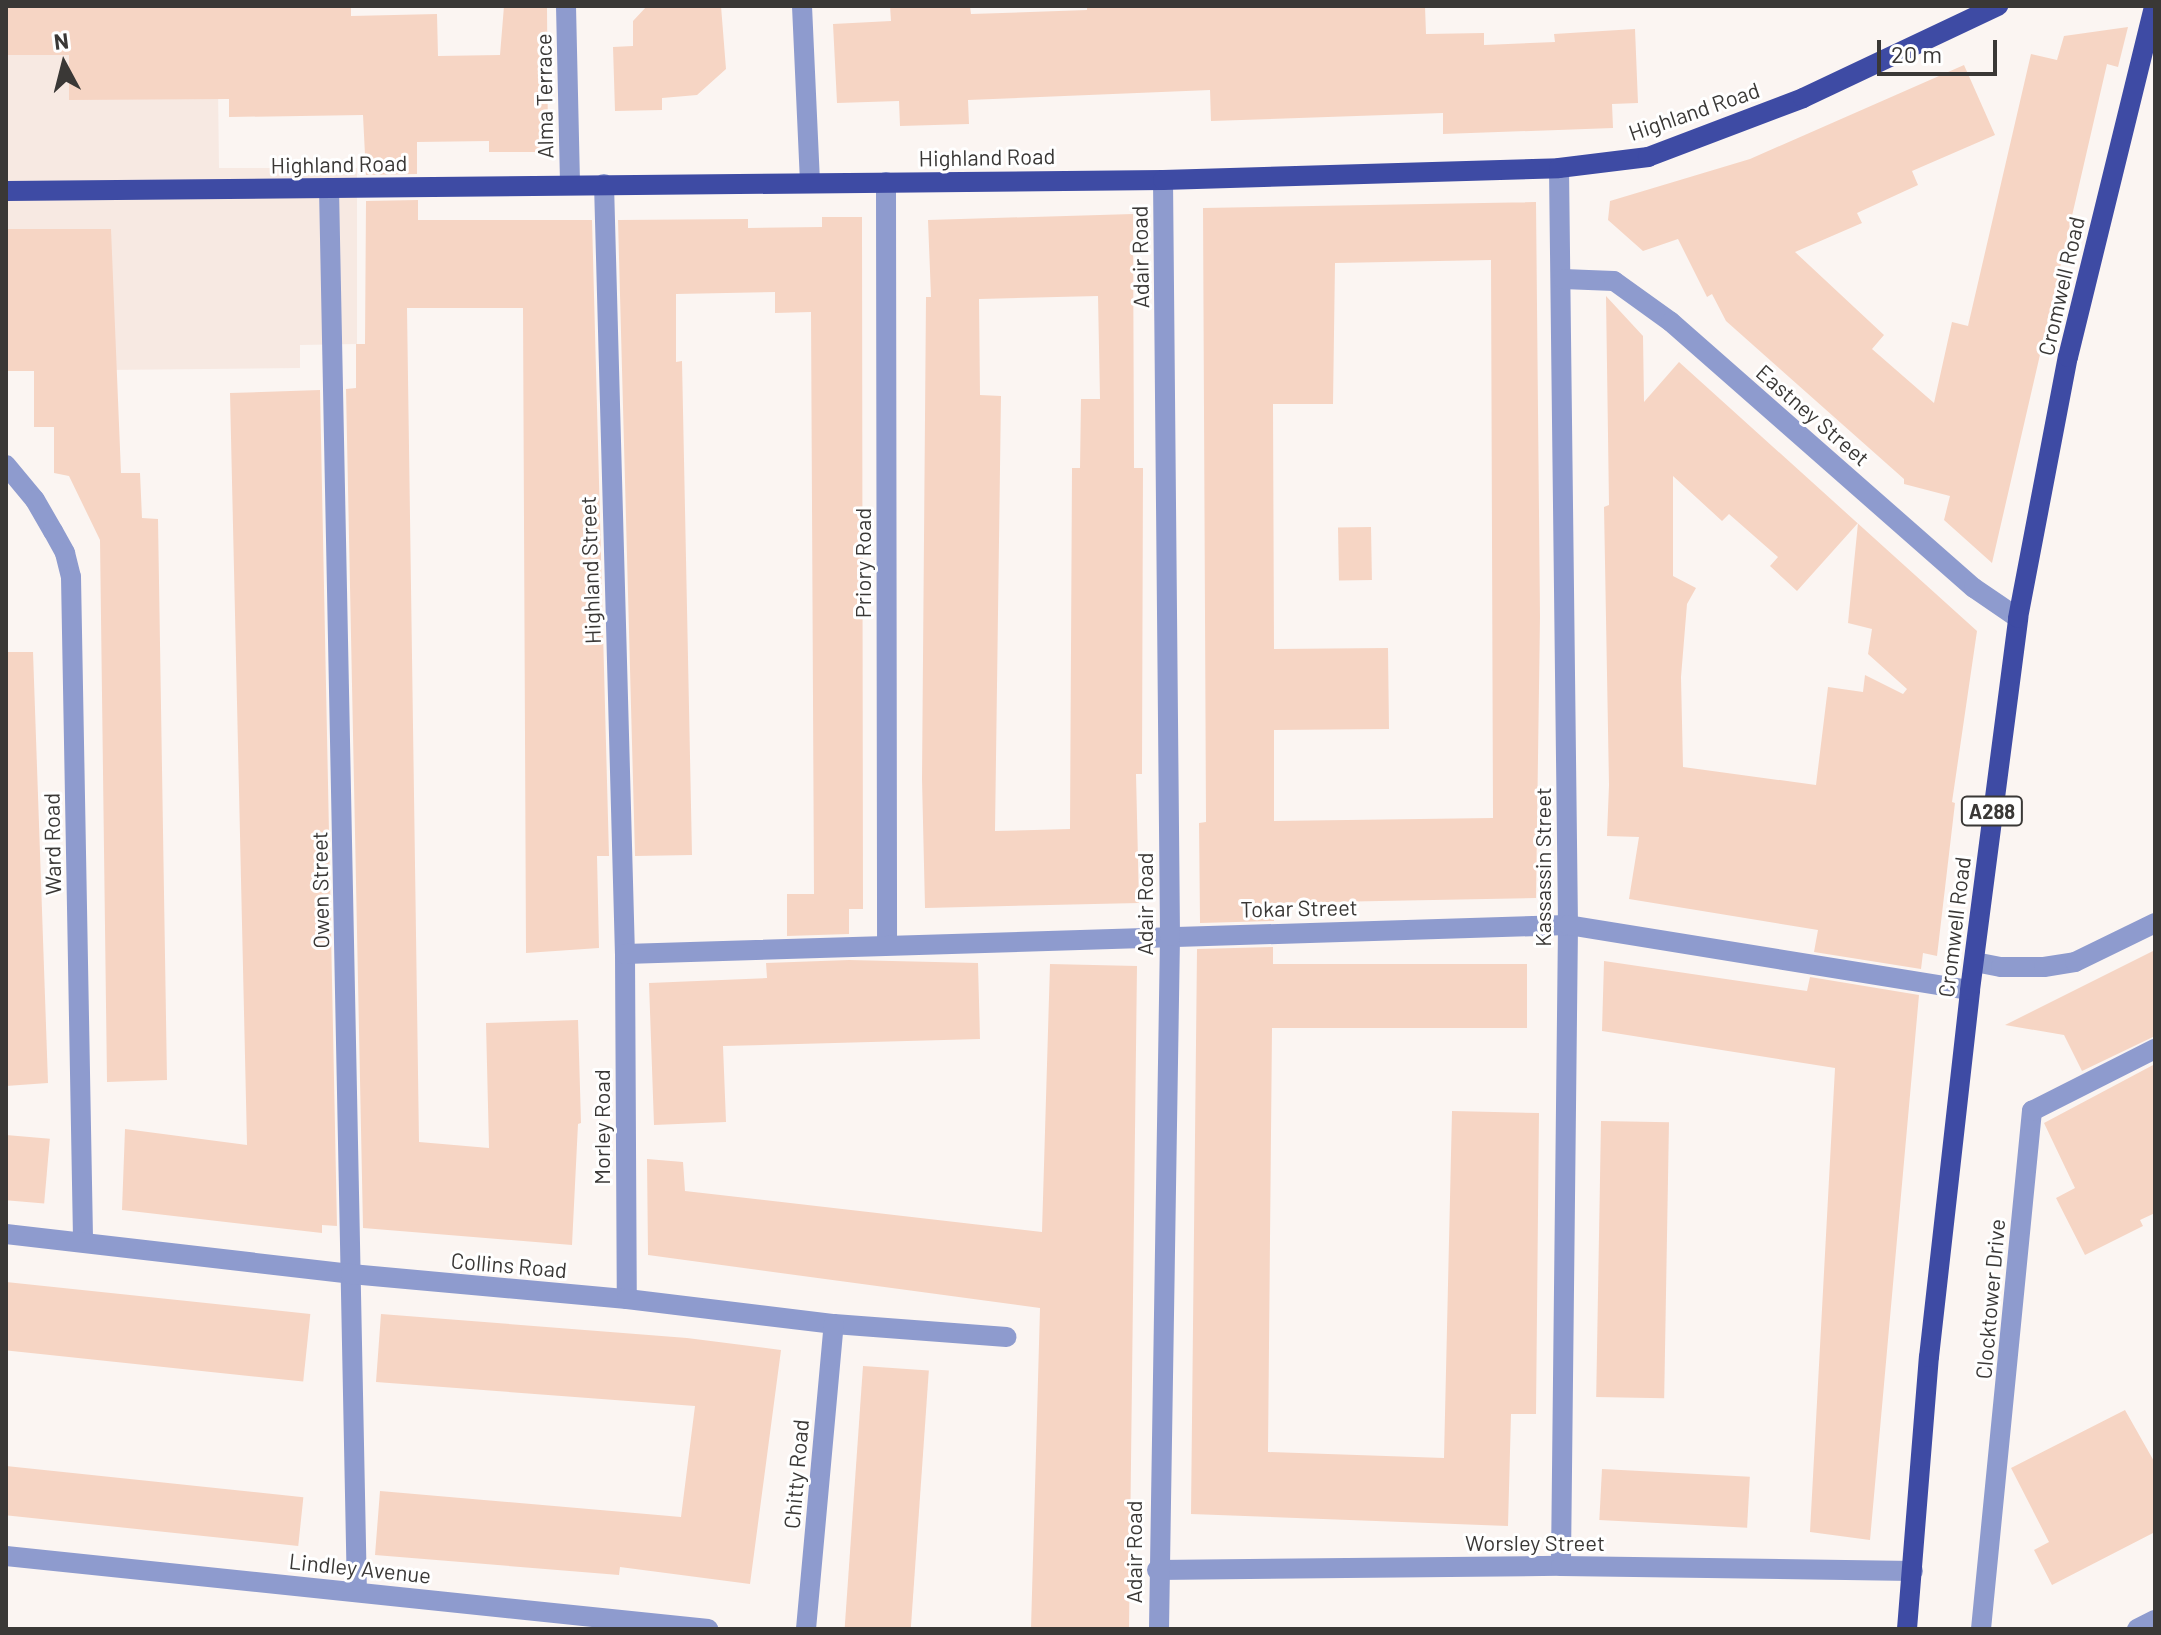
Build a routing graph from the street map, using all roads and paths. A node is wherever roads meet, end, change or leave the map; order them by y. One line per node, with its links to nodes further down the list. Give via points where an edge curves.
1 (566, 6): 12 (street, Alma Terrace)
2 (802, 6): 10 (street)
3 (1974, 6): 6 (main road, Highland Road)
4 (1998, 6): 6 (main road, Highland Road)
5 (2154, 6): 17 (main road, Cromwell Road / A288, via 2068,357)
6 (1942, 31): 7 (main road, Highland Road, via 1803,98 1648,157)
7 (1559, 168): 8 (main road, Highland Road); 15 (street, Kassassin Street)
8 (1163, 180): 9 (main road, Highland Road); 20 (street, Adair Road)
9 (886, 182): 10 (main road, Highland Road); 21 (street, Priory Road)
10 (810, 183): 11 (main road, Highland Road)
11 (604, 184): 12 (main road, Highland Road); 22 (street, Highland Street)
12 (570, 185): 13 (main road, Highland Road)
13 (329, 188): 14 (main road, Highland Road); 28 (street, Owen Street)
14 (6, 191)
15 (1563, 279): 17 (street, Eastney Street, via 1614,281 1671,322 1974,588); 19 (street, Kassassin Street)
16 (6, 465): 27 (street, Ward Road, via 41,511 65,553 71,577)
17 (2018, 618): 23 (main road, Cromwell Road / A288)
18 (2155, 923): 23 (street, via 2075,962 2001,967)
19 (1568, 925): 20 (street, Tokar Street); 24 (street, Tokar Street); 33 (street, Kassassin Street)
20 (1170, 936): 21 (street, Tokar Street); 34 (street, Adair Road)
21 (887, 944): 22 (street, Tokar Street)
22 (625, 954): 29 (street, Morley Road)
23 (1975, 962): 24 (main road, Cromwell Road / A288)
24 (1970, 990): 35 (main road, Cromwell Road / A288, via 1929,1357)
25 (2155, 1049): 42 (street, Clocktower Drive, via 2032,1111)
26 (6, 1234): 27 (street, Collins Road)
27 (83, 1241): 28 (street, Collins Road)
28 (351, 1274): 29 (street, Collins Road); 36 (street, Owen Street)
29 (627, 1299): 30 (street, Collins Road)
30 (834, 1324): 31 (street, Collins Road); 39 (street, Chitty Road)
31 (1007, 1337)
32 (6, 1556): 36 (street, Lindley Avenue)
33 (1561, 1566): 34 (street, Worsley Street); 35 (street, Worsley Street)
34 (1157, 1570): 40 (street, Adair Road)
35 (1913, 1571): 41 (main road, Cromwell Road / A288)
36 (357, 1591): 38 (street, Lindley Avenue)
37 (2155, 1620): 43 (street)
38 (708, 1629)
39 (806, 1629)
40 (1159, 1629)
41 (1907, 1629)
42 (1981, 1629)
43 (2137, 1629)

